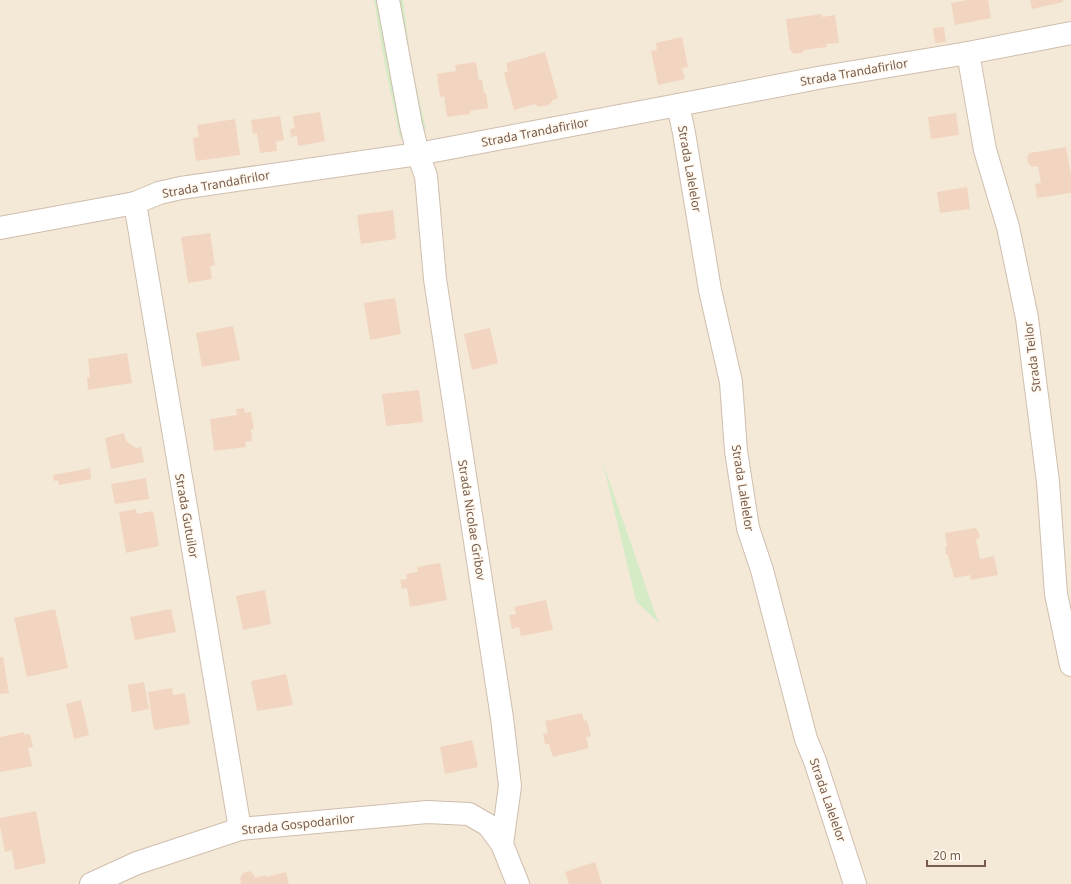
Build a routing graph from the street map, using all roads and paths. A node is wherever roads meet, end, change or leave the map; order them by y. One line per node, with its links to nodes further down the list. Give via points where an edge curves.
1 (388, 0): 5 (street, Strada Nicolae Gribov)
2 (1071, 33): 3 (street, Strada Trandafirilor)
3 (968, 53): 4 (street, Strada Trandafirilor); 8 (street, Strada Teilor, via 985,150 1008,227 1027,318 1048,482 1056,594)
4 (678, 105): 5 (street, Strada Trandafirilor); 13 (street, Strada Lalelelor, via 710,290 731,382 736,451 748,528 762,570 806,739)
5 (418, 154): 6 (street, Strada Trandafirilor, via 181,188 159,193); 10 (street, Strada Nicolae Gribov, via 426,176 436,286 504,733 510,786)
6 (135, 204): 7 (street, Strada Trandafirilor); 9 (street, Strada Gutuilor)
7 (0, 228)
8 (1071, 665)
9 (240, 829): 10 (street, Strada Gospodarilor, via 427,812 468,814 488,825); 11 (street, Strada Gospodarilor, via 137,863)
10 (502, 844): 12 (street, Strada Nicolae Gribov)
11 (91, 884)
12 (518, 884)
13 (856, 884)

